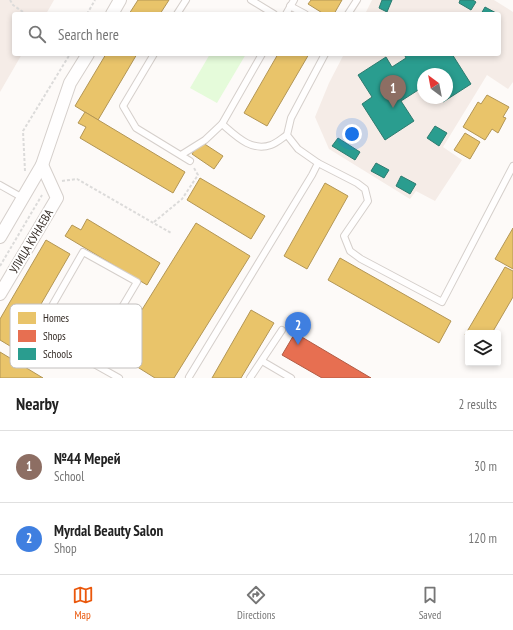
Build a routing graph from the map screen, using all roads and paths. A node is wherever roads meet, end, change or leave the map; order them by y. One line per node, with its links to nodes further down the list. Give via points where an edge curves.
1 (10, 0): 9 (path)
2 (95, 0): 10 (path)
3 (120, 0): 11 (street)
4 (186, 0): 12 (lane)
5 (251, 0): 13 (lane)
6 (294, 0): 8 (lane)
7 (357, 0): 16 (lane)
8 (290, 6): 14 (lane); 15 (lane)
9 (23, 12)
10 (88, 12)
11 (113, 12)
12 (178, 12)
13 (271, 12)
14 (287, 12)
15 (301, 12)
16 (349, 12)
17 (69, 56): 31 (path, via 23,131 25,170)
18 (87, 56): 27 (street, via 70,83)
19 (153, 56): 24 (lane, via 123,106 136,128)
20 (261, 56): 22 (lane)
21 (324, 56): 23 (lane, via 291,118)
22 (222, 124): 23 (lane, via 241,140 259,148 272,145); 24 (lane, via 205,140)
23 (287, 135): 26 (lane, via 298,149)
24 (181, 155): 25 (lane)
25 (190, 161): 33 (path, via 198,174 182,199)
26 (318, 163): 28 (lane, via 357,182 365,189 368,200 344,236 350,251 442,302); 44 (lane)
27 (42, 165): 29 (street, УЛИЦА КУНАЕВА); 31 (street)
28 (513, 166)
29 (50, 182): 33 (path, via 77,179); 36 (path); 37 (street, УЛИЦА КУНАЕВА, via 57,198)
30 (0, 185): 32 (lane)
31 (31, 185): 32 (street)
32 (23, 198): 35 (street)
33 (154, 222): 34 (path)
34 (172, 233)
35 (0, 237)
36 (0, 266)
37 (0, 294)
38 (53, 304): 39 (lane, via 83,252 137,282)
39 (124, 304)
40 (282, 330): 41 (lane)
41 (262, 361): 45 (lane); 46 (lane)
42 (102, 368): 43 (lane)
43 (118, 378)
44 (190, 378)
45 (250, 378)
46 (291, 378)

